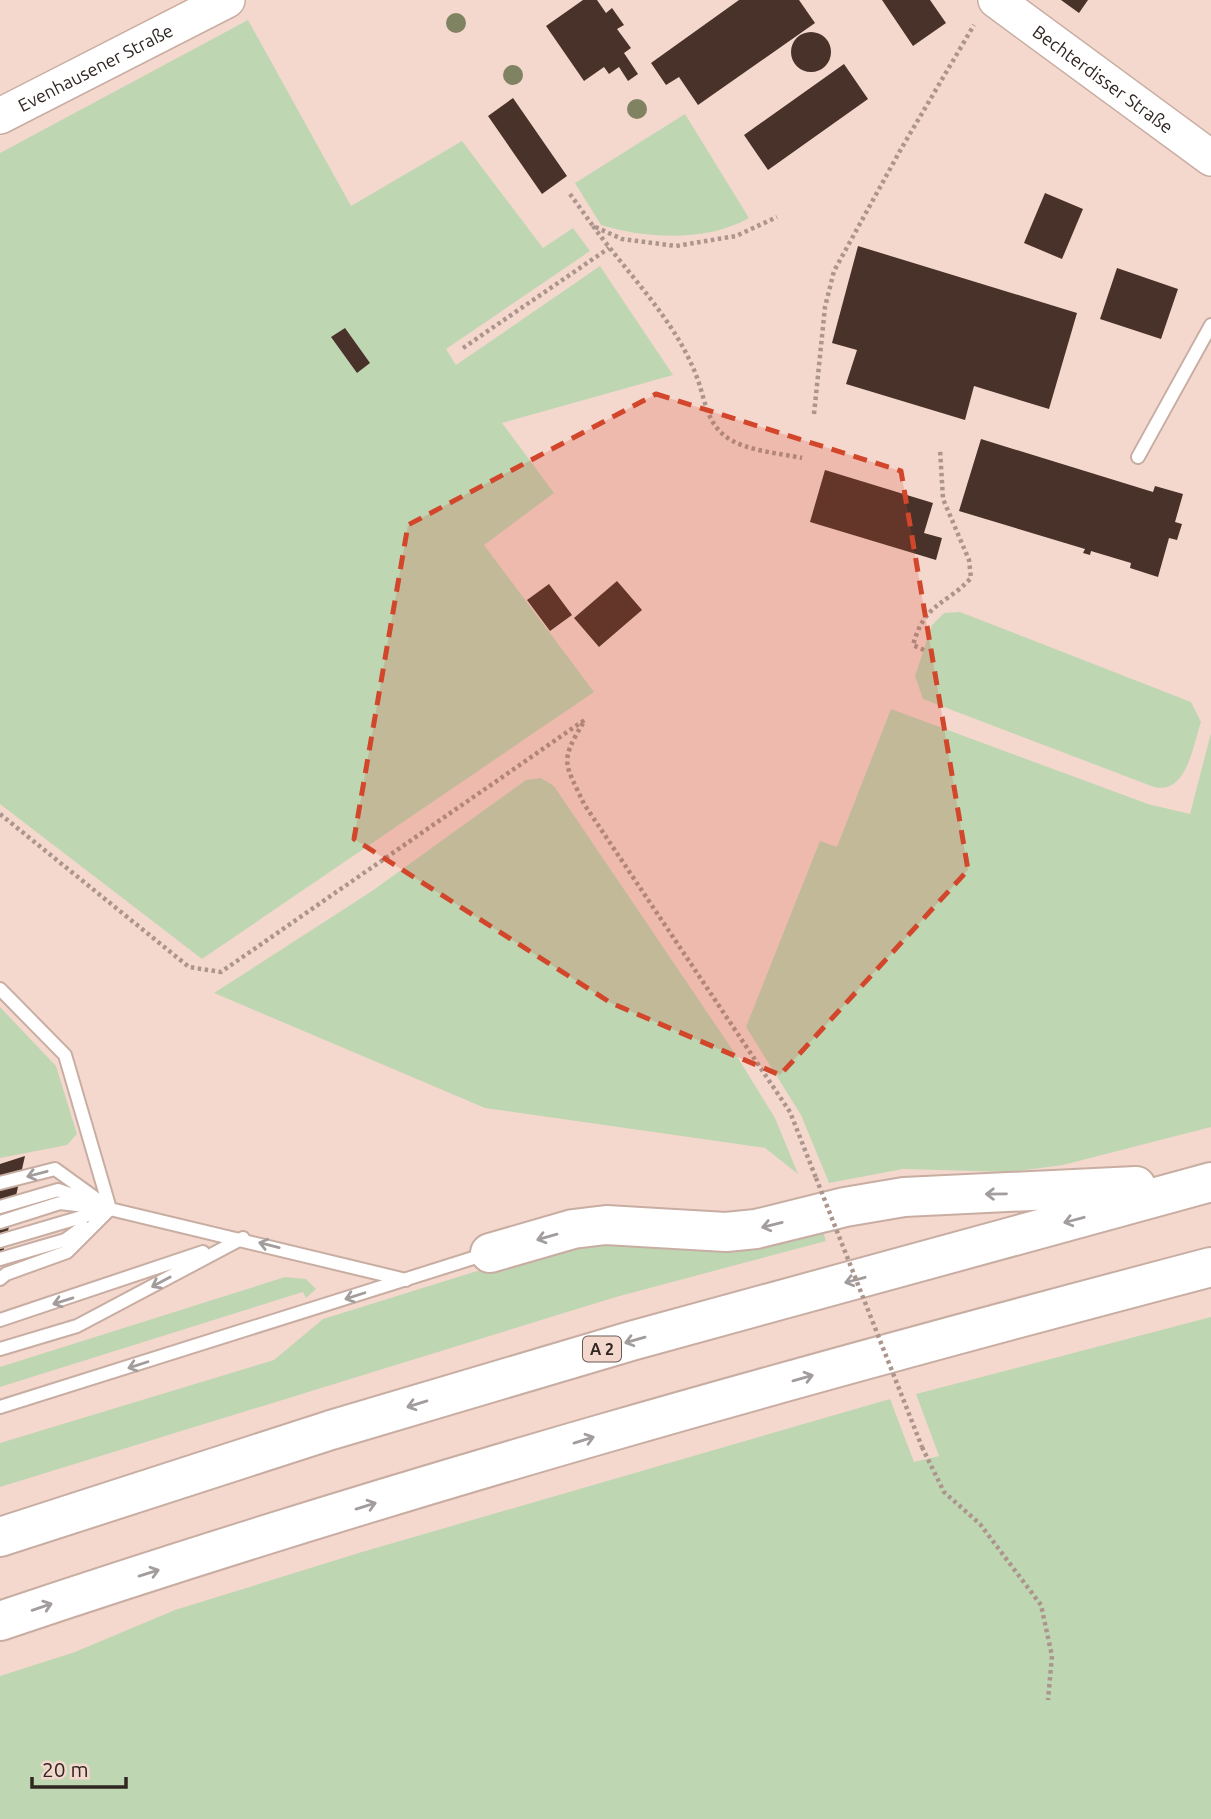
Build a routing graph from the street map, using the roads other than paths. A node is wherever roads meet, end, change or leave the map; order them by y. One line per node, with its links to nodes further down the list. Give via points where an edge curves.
1 (227, 0): 3 (street, Evenhausener Straße)
2 (986, 11): 4 (street, Bechterdisser Straße)
3 (0, 116)
4 (1211, 158)
5 (1211, 325): 6 (lane)
6 (1138, 457)
7 (0, 989): 11 (lane, via 65,1055)
8 (1211, 1182): 15 (highway, one-way to 15, via 904,1197 726,1232 606,1225 573,1229); 23 (highway, A 2, one-way to 23, via 631,1341 331,1430)
9 (0, 1184): 11 (lane, one-way to 9, via 55,1169)
10 (0, 1207): 11 (lane, via 58,1191)
11 (110, 1209): 12 (lane, via 60,1203); 13 (lane); 14 (lane); 16 (lane, via 65,1240); 18 (lane, via 67,1252)
12 (0, 1222)
13 (243, 1238): 19 (lane, one-way to 13); 20 (lane, one-way to 20); 21 (lane, one-way to 21, via 77,1326)
14 (0, 1241)
15 (490, 1253): 19 (lane)
16 (0, 1259)
17 (1211, 1267): 24 (highway, one-way to 17, via 640,1424)
18 (0, 1279)
19 (406, 1280): 22 (lane, one-way to 22)
20 (0, 1320)
21 (0, 1349)
22 (0, 1407)
23 (0, 1536)
24 (0, 1621)

